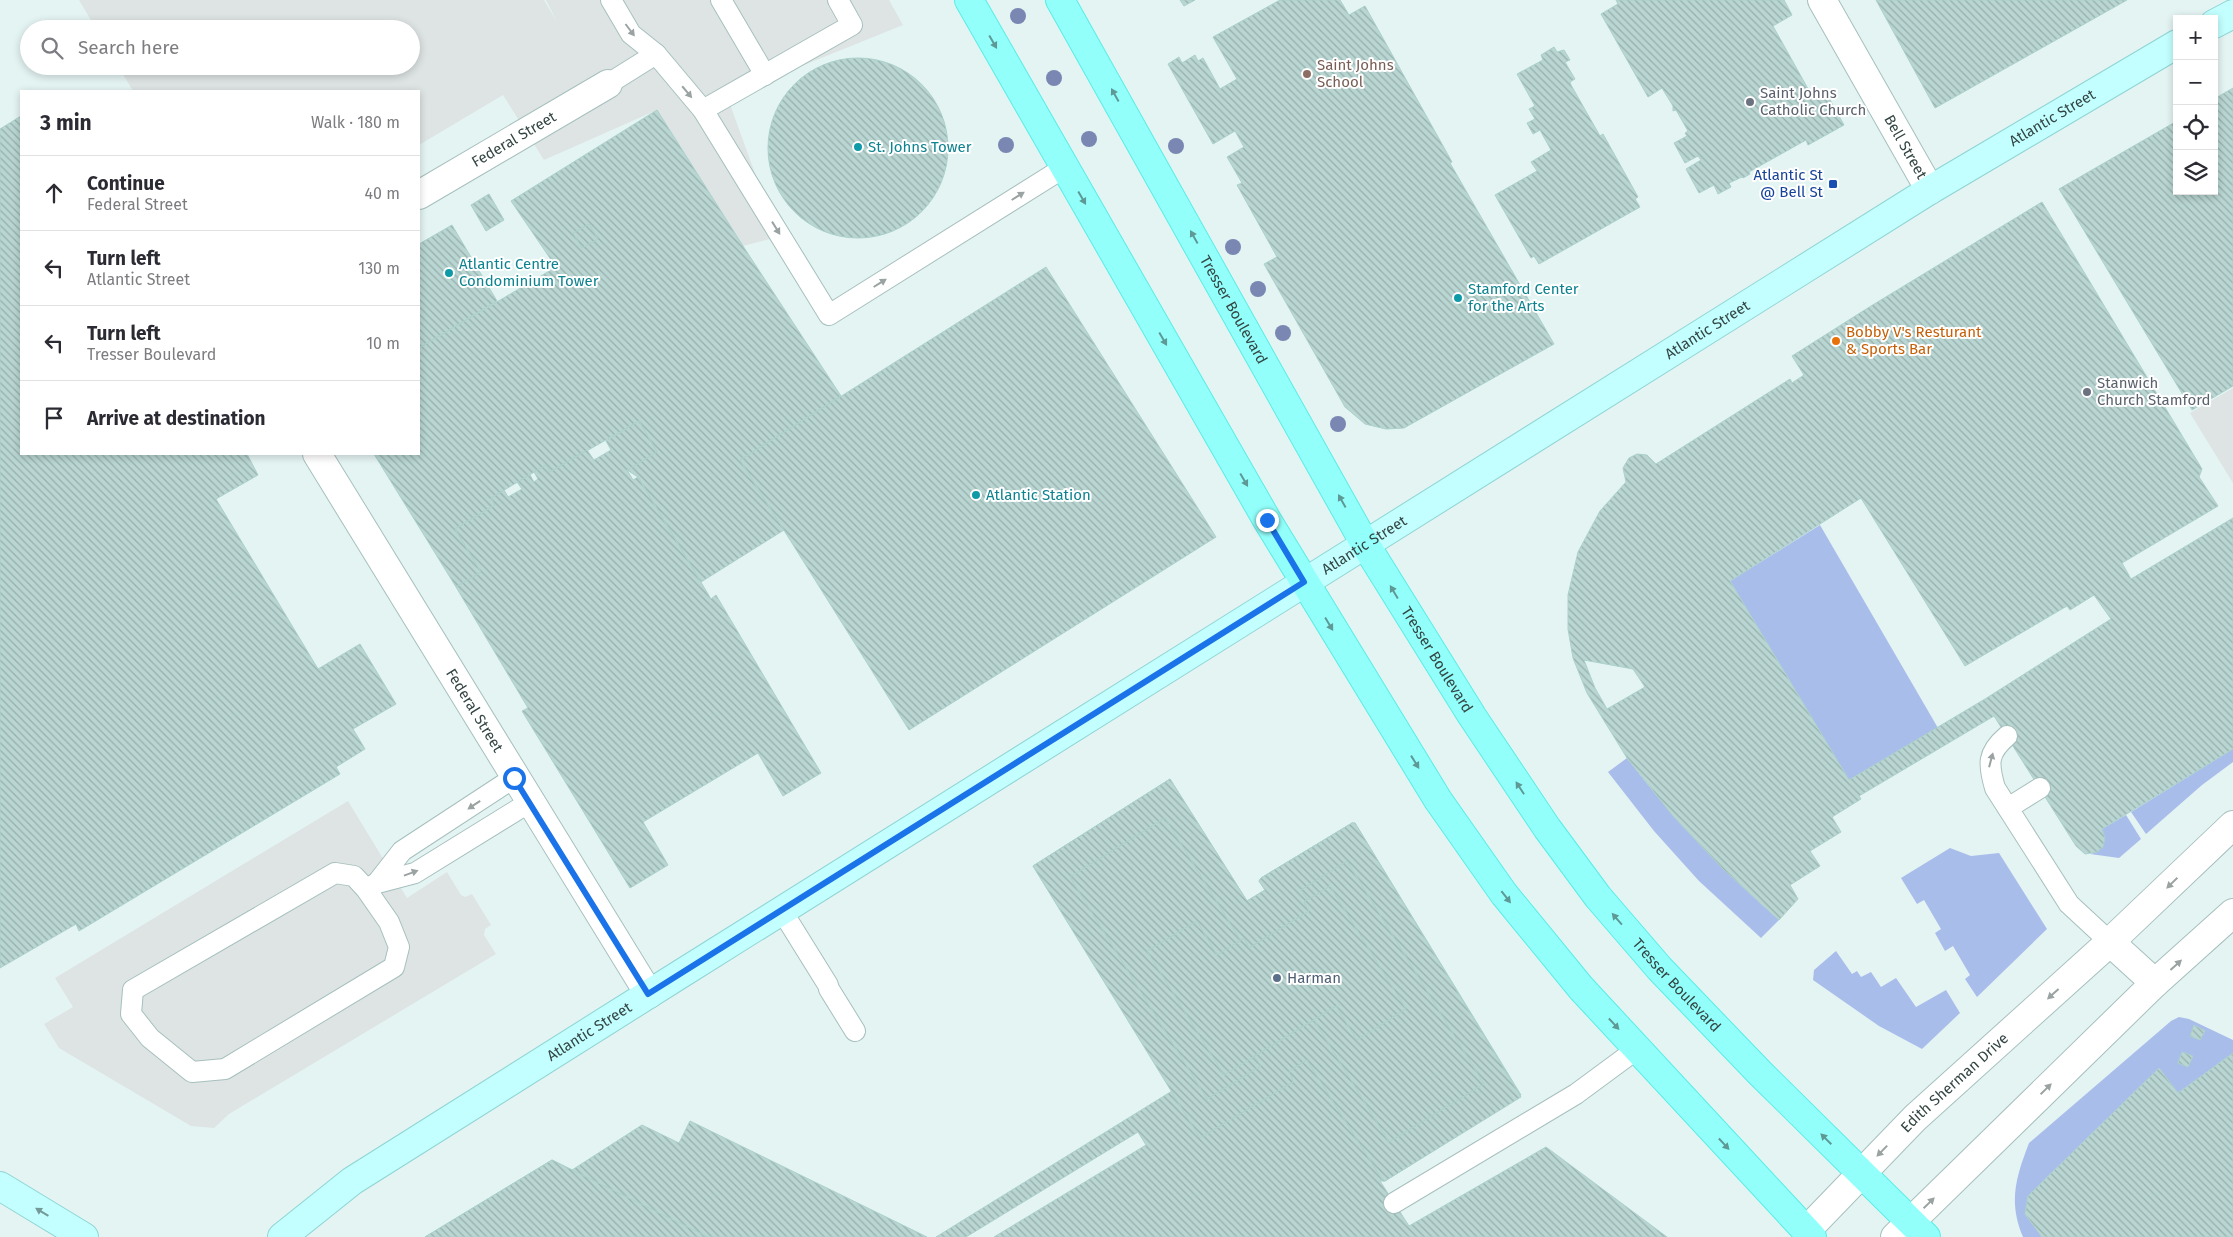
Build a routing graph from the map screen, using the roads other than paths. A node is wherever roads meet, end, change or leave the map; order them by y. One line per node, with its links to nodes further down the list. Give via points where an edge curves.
1 (610, 0): 10 (lane, one-way to 10, via 631,34)
2 (722, 0): 11 (lane)
3 (838, 0): 11 (lane, via 852,25)
4 (968, 0): 14 (main road, one-way to 14)
5 (1060, 0): 18 (main road, Tresser Boulevard, one-way to 5)
6 (1822, 0): 15 (street, Bell Street)
7 (2233, 14): 8 (main road)
8 (2218, 22)
9 (2173, 46): 15 (main road, Atlantic Street)
10 (656, 54): 12 (lane); 13 (lane, one-way to 13)
11 (764, 75): 13 (lane)
12 (608, 84): 16 (street, Federal Street)
13 (703, 110): 14 (lane, one-way to 14, via 829,315)
14 (1064, 167): 19 (main road, one-way to 19)
15 (1930, 190): 18 (main road, Atlantic Street)
16 (420, 193)
17 (318, 455): 21 (street, Federal Street)
18 (1365, 544): 19 (main road, Atlantic Street); 36 (main road, Tresser Boulevard, one-way to 18, via 1660,969 1598,897 1494,748)
19 (1304, 582): 29 (main road, Atlantic Street); 35 (main road, one-way to 35, via 1438,800 1504,894 1581,988)
20 (2007, 736): 24 (lane, one-way to 20, via 1995,788 1989,768 1997,745)
21 (514, 778): 23 (street, Federal Street); 28 (lane, one-way to 28, via 402,851)
22 (2040, 788): 24 (lane)
23 (530, 802): 28 (lane, one-way to 23, via 415,873); 33 (street, Federal Street)
24 (2008, 808): 31 (lane, via 2069,904)
25 (2233, 825): 27 (street, Edith Sherman Drive)
26 (2233, 837): 27 (lane)
27 (2200, 855): 31 (street, Edith Sherman Drive, one-way to 31)
28 (371, 886): 28 (lane, via 354,876 335,873 133,990 131,1014 150,1038 192,1072 225,1069 394,967 398,947 390,922)
29 (782, 911): 33 (main road, Atlantic Street); 34 (lane)
30 (2233, 913): 32 (street, one-way to 30)
31 (2110, 942): 32 (street); 36 (street, Edith Sherman Drive, one-way to 36, via 1915,1118)
32 (2155, 983): 39 (street, one-way to 32)
33 (648, 994): 42 (main road, Atlantic Street, via 352,1181)
34 (855, 1031)
35 (1637, 1049): 38 (lane, via 1576,1094); 40 (main road, one-way to 40)
36 (1860, 1173): 39 (main road, Tresser Boulevard); 40 (street, Edith Sherman Drive)
37 (0, 1186): 41 (main road, one-way to 37)
38 (1394, 1203)
39 (1910, 1232)
40 (1807, 1235)
41 (84, 1237)
42 (282, 1237)

